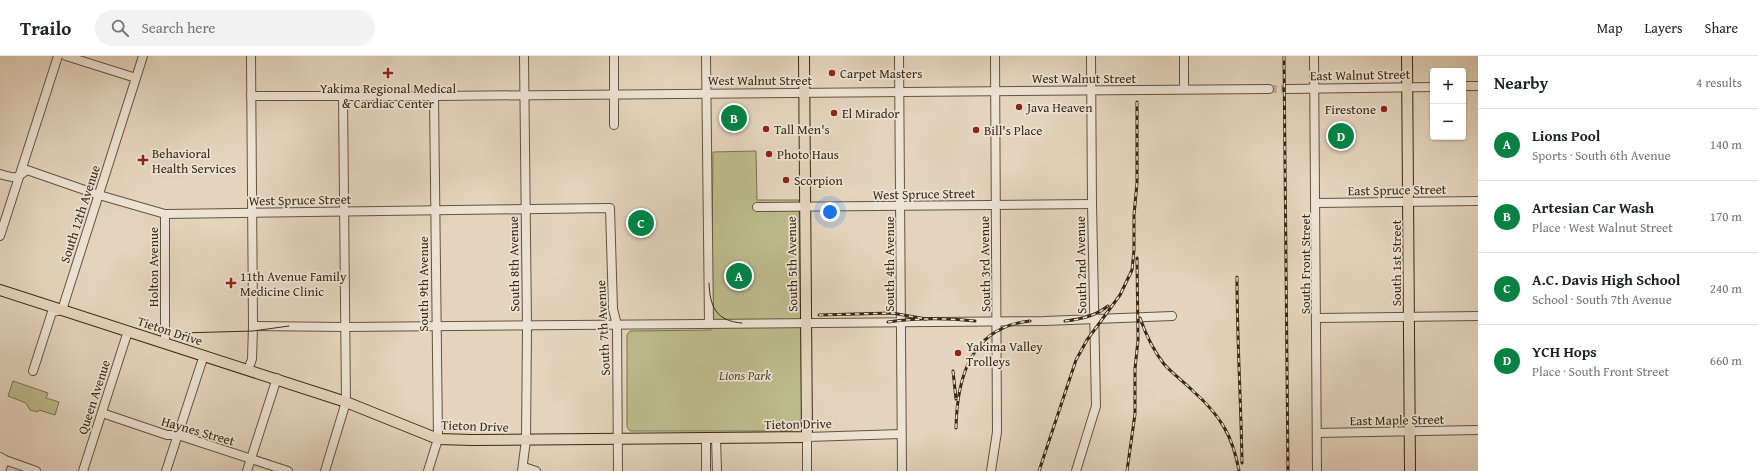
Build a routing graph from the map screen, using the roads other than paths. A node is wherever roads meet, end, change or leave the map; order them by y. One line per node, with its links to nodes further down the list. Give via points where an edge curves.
1 (58, 56): 36 (street)
2 (66, 56): 15 (street)
3 (143, 56): 15 (street, South 12th Avenue)
4 (251, 56): 31 (street)
5 (524, 56): 30 (street, South 8th Avenue)
6 (614, 56): 29 (street)
7 (706, 56): 26 (street)
8 (804, 56): 28 (main road, South 5th Avenue)
9 (899, 56): 27 (street, South 4th Avenue)
10 (995, 56): 24 (street, South 3rd Avenue)
11 (1091, 56): 25 (street, South 2nd Avenue)
12 (1184, 56): 23 (street)
13 (1314, 56): 22 (street, South Front Street)
14 (1407, 56): 18 (main road, South 1st Street)
15 (136, 78): 37 (street, South 12th Avenue)
16 (1466, 86): 17 (street)
17 (1478, 86)
18 (1408, 87): 19 (street, East Walnut Street); 22 (street, East Walnut Street); 39 (main road, South 1st Street)
19 (1430, 87)
20 (1269, 88): 23 (street, West Walnut Street)
21 (1287, 88): 22 (street, East Walnut Street)
22 (1314, 88): 40 (street, South Front Street)
23 (1184, 89): 25 (street, West Walnut Street)
24 (995, 90): 25 (street, West Walnut Street); 27 (street, West Walnut Street); 42 (street, South 3rd Avenue)
25 (1092, 90): 41 (street, South 2nd Avenue)
26 (707, 92): 28 (street, West Walnut Street); 29 (street, West Walnut Street); 62 (street)
27 (900, 92): 28 (street, West Walnut Street); 45 (street, South 4th Avenue)
28 (804, 93): 43 (main road, South 5th Avenue)
29 (614, 94): 30 (street, West Walnut Street); 34 (street)
30 (524, 95): 33 (street, West Walnut Street); 47 (street, South 8th Avenue)
31 (251, 96): 32 (street, West Walnut Street); 50 (street)
32 (343, 96): 33 (street, West Walnut Street); 48 (street)
33 (434, 96): 49 (street, South 9th Avenue)
34 (614, 125)
35 (0, 174): 36 (street, West Spruce Street)
36 (19, 177): 37 (street, West Spruce Street, via 27,170); 52 (street)
37 (98, 195): 51 (street, West Spruce Street); 54 (street, South 12th Avenue)
38 (1478, 201): 39 (street, East Spruce Street)
39 (1409, 202): 40 (street, East Spruce Street); 57 (main road, South 1st Street)
40 (1316, 203): 58 (street, South Front Street)
41 (1092, 204): 42 (street, West Spruce Street); 59 (street, South 2nd Avenue)
42 (996, 205): 45 (street, West Spruce Street); 60 (street, South 3rd Avenue)
43 (805, 206): 44 (street, West Spruce Street); 45 (street, West Spruce Street); 63 (main road, South 5th Avenue)
44 (757, 207)
45 (901, 207): 61 (street, South 4th Avenue)
46 (610, 208): 47 (street, West Spruce Street); 64 (street, South 7th Avenue, via 613,309)
47 (526, 209): 49 (street, West Spruce Street); 67 (street, South 8th Avenue)
48 (344, 211): 49 (street, West Spruce Street); 50 (street, West Spruce Street); 68 (street)
49 (435, 211): 66 (street, South 9th Avenue)
50 (252, 213): 51 (street, West Spruce Street); 65 (street)
51 (165, 214): 70 (street, Holton Avenue)
52 (0, 236)
53 (0, 290): 54 (main road, Tieton Drive)
54 (62, 310): 69 (main road, Tieton Drive); 73 (street, via 52,312)
55 (1172, 316): 59 (street)
56 (1478, 316): 57 (street)
57 (1409, 317): 58 (street); 78 (main road, South 1st Street)
58 (1317, 318): 79 (street, South Front Street)
59 (1095, 320): 60 (street); 105 (street, South 2nd Avenue, via 1096,406)
60 (997, 321): 61 (street); 104 (street, South 3rd Avenue, via 998,432)
61 (902, 322): 63 (street); 80 (street, South 4th Avenue)
62 (709, 323): 63 (street); 64 (street)
63 (806, 323): 82 (main road, South 5th Avenue)
64 (617, 325): 67 (street); 85 (street, South 7th Avenue)
65 (253, 326): 68 (street); 72 (street, via 252,359)
66 (435, 326): 67 (street); 68 (street); 84 (street, South 9th Avenue)
67 (527, 326): 86 (street, South 8th Avenue)
68 (345, 327): 75 (street)
69 (128, 331): 70 (main road, Tieton Drive); 76 (street, Queen Avenue)
70 (165, 343): 71 (main road, Tieton Drive)
71 (204, 355): 72 (main road, Tieton Drive); 81 (street)
72 (248, 370): 74 (main road, Tieton Drive)
73 (33, 371)
74 (277, 378): 75 (main road, Tieton Drive); 88 (street)
75 (346, 402): 84 (main road, Tieton Drive); 96 (street)
76 (102, 413): 81 (street, Haynes Street, via 167,435); 92 (street, Queen Avenue)
77 (1478, 430): 78 (street, East Maple Street)
78 (1409, 432): 79 (street, East Maple Street); 107 (main road, South 1st Street)
79 (1317, 433): 106 (street, South Front Street)
80 (901, 434): 82 (street, Tieton Drive); 103 (street, South 4th Avenue)
81 (178, 435): 88 (street, Haynes Street); 93 (street)
82 (807, 437): 83 (main road, Tieton Drive); 102 (street, South 5th Avenue)
83 (711, 438): 85 (main road, Tieton Drive); 100 (street); 101 (street)
84 (438, 439): 86 (main road, Tieton Drive); 97 (street, South 9th Avenue)
85 (618, 439): 86 (main road, Tieton Drive); 99 (street, South 7th Avenue)
86 (526, 440): 89 (street, South 8th Avenue)
87 (2, 459): 90 (street); 91 (street)
88 (251, 459): 94 (street); 95 (street, Haynes Street)
89 (523, 469): 98 (street)
90 (1, 471)
91 (36, 471)
92 (83, 471)
93 (166, 471)
94 (247, 471)
95 (288, 471)
96 (325, 471)
97 (428, 471)
98 (536, 471)
99 (618, 471)
100 (706, 471)
101 (717, 471)
102 (807, 471)
103 (902, 471)
104 (991, 471)
105 (1076, 471)
106 (1317, 471)
107 (1410, 471)

